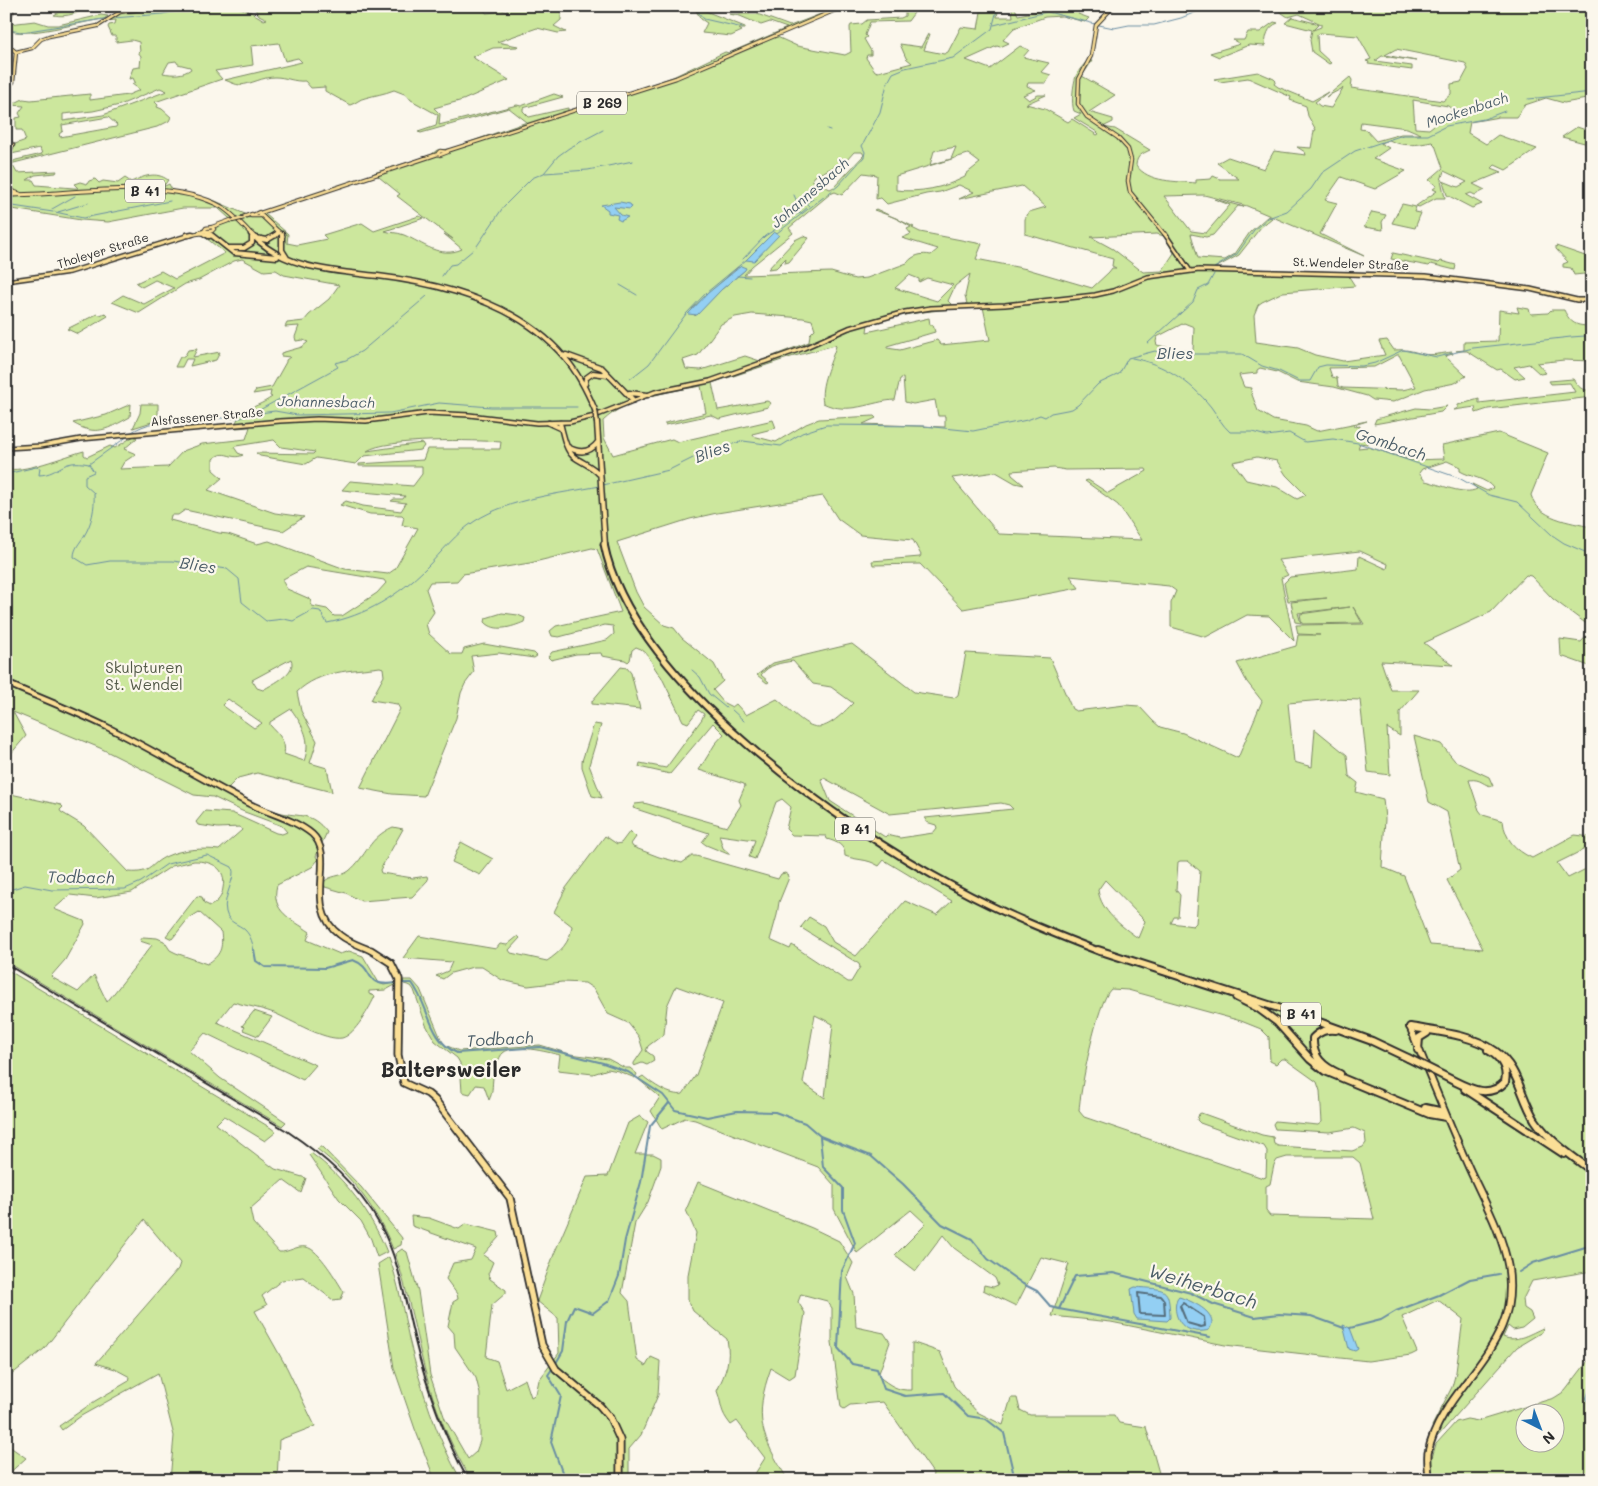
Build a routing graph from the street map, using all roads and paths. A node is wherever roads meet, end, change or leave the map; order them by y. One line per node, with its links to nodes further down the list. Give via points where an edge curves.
1 (163, 6): 9 (main road, via 128,9 96,26 46,37 32,48)
2 (845, 6): 16 (main road, B 269, via 676,78 440,151)
3 (1108, 6): 6 (main road)
4 (1119, 6): 6 (main road)
5 (8, 7): 7 (main road, via 12,14)
6 (1113, 7): 24 (main road, via 1096,26 1091,56 1079,79 1079,107 1128,149 1130,192 1161,228)
7 (6, 22)
8 (6, 44): 9 (main road)
9 (16, 52): 10 (main road, via 14,82)
10 (6, 90)
11 (6, 138): 12 (main road, via 13,145)
12 (6, 156)
13 (6, 185): 15 (highway, via 16,193)
14 (6, 195): 15 (highway, B 41)
15 (40, 195): 20 (highway, B 41, via 130,190 185,195 229,212)
16 (260, 216): 17 (highway); 18 (main road, Tholeyer Straße / B 269, bridge, via 243,217)
17 (278, 231): 20 (highway, via 276,236 267,240); 23 (highway, via 282,235 282,250)
18 (210, 232): 19 (main road, Tholeyer Straße); 19 (highway); 21 (highway)
19 (187, 235): 27 (main road, Tholeyer Straße, via 70,272)
20 (252, 236): 21 (highway, via 252,243 247,247); 22 (highway, B 41)
21 (225, 247): 22 (highway, via 238,254)
22 (282, 258): 23 (highway, B 41)
23 (289, 260): 29 (highway, B 41, via 312,267 406,280 469,296 516,317 542,334)
24 (1185, 265): 25 (main road, St.Wendeler Straße); 26 (main road)
25 (1200, 270): 26 (main road, St.Wendeler Straße); 28 (main road, St.Wendeler Straße, via 1426,276)
26 (1190, 271): 33 (main road, St.Wendeler Straße, via 1148,278 1095,295 905,312 849,328 710,381)
27 (6, 281)
28 (1592, 300)
29 (561, 352): 30 (highway, via 602,368); 31 (highway, B 41)
30 (610, 375): 31 (highway, via 601,372 589,374); 32 (highway)
31 (585, 385): 37 (highway, B 41, bridge, via 595,410)
32 (628, 393): 33 (highway); 34 (highway)
33 (647, 395): 34 (main road, St.Wendeler Straße)
34 (635, 399): 36 (main road, St.Wendeler Straße)
35 (549, 423): 36 (highway); 39 (main road, Alsfassener Straße, via 428,413 366,421 288,420)
36 (562, 426): 38 (highway)
37 (599, 442): 38 (highway, via 588,452 579,453); 40 (highway, B 41)
38 (568, 447): 40 (highway, via 573,456 592,466)
39 (6, 448)
40 (599, 475): 42 (highway, B 41, via 605,548 620,589 645,633 678,676 775,768 838,817 940,881 1057,936)
41 (6, 683): 50 (main road, via 106,727 264,812 302,826 311,833 322,851 319,895 327,920 348,941 385,957 394,967 400,982 398,1037 402,1080 408,1087 435,1100 510,1198 539,1338 555,1367 610,1418 620,1440)
42 (1205, 985): 46 (highway, B 41, via 1303,1015); 48 (highway, via 1247,1002 1266,1014 1325,1071 1429,1114)
43 (1410, 1029): 44 (highway); 45 (main road); 49 (highway, via 1477,1042 1496,1050 1516,1073 1537,1123)
44 (1427, 1033): 45 (highway, via 1419,1038); 47 (highway, via 1487,1049 1499,1059 1507,1077 1498,1090 1486,1092)
45 (1418, 1050): 48 (main road)
46 (1398, 1053): 47 (highway, B 41, bridge); 48 (highway, via 1330,1028 1317,1034 1312,1043 1319,1062 1336,1072)
47 (1452, 1080): 49 (highway, B 41)
48 (1445, 1114): 51 (main road, via 1503,1245 1510,1290 1506,1317 1496,1339 1430,1440 1426,1463)
49 (1592, 1172)
50 (620, 1480)
51 (1429, 1480)

